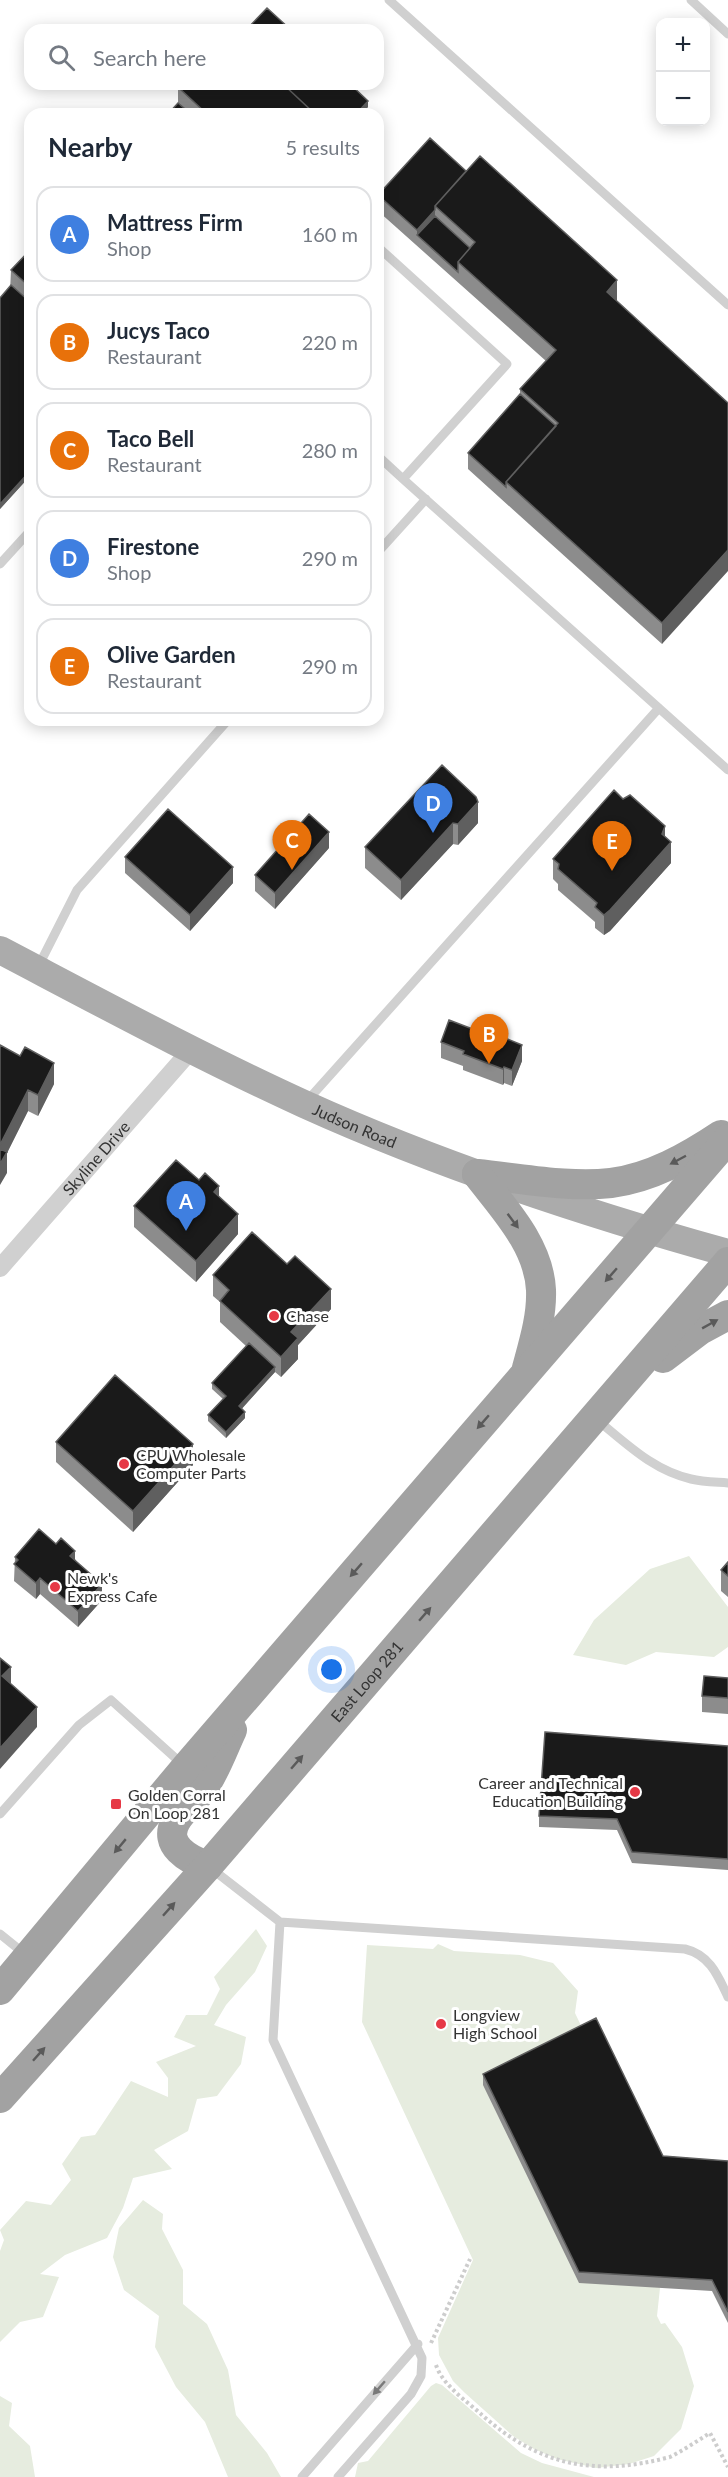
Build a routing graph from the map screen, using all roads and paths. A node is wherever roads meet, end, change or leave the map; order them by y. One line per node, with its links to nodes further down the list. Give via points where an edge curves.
1 (389, 0): 5 (lane)
2 (691, 0): 3 (lane)
3 (728, 34)
4 (384, 252): 7 (lane, via 507,364)
5 (728, 305)
6 (384, 462): 7 (lane)
7 (403, 479): 8 (lane)
8 (426, 499): 10 (lane); 12 (lane)
9 (24, 538): 11 (lane)
10 (384, 545)
11 (0, 564)
12 (658, 708): 14 (lane); 18 (lane)
13 (223, 726): 16 (lane, via 77,890)
14 (728, 770)
15 (0, 950): 16 (main road, Judson Road)
16 (37, 969): 17 (main road, Judson Road)
17 (191, 1050): 18 (main road, Judson Road); 25 (street, Skyline Drive)
18 (304, 1104): 21 (main road, Judson Road)
19 (728, 1130): 21 (highway, one-way to 21, via 669,1165 611,1183)
20 (728, 1139): 22 (highway)
21 (477, 1174): 22 (main road, Judson Road); 27 (highway, one-way to 27, via 520,1230 538,1272 540,1305)
22 (650, 1231): 23 (main road, Judson Road); 27 (highway, one-way to 27)
23 (728, 1253)
24 (728, 1262): 28 (highway, East Loop 281)
25 (0, 1268)
26 (728, 1315): 28 (highway, one-way to 26, via 700,1330)
27 (527, 1371): 30 (highway, one-way to 30)
28 (604, 1407): 29 (lane, via 644,1458 660,1468 690,1479); 33 (highway, East Loop 281, one-way to 28)
29 (728, 1484)
30 (251, 1693): 31 (highway); 33 (highway, via 204,1788 174,1827 177,1848 194,1862)
31 (186, 1767): 32 (lane, via 111,1700 79,1725); 36 (highway, one-way to 36)
32 (0, 1814)
33 (208, 1866): 34 (lane); 39 (highway, East Loop 281, one-way to 33)
34 (280, 1922): 38 (lane, via 685,1949 713,1967); 41 (lane, via 273,2040)
35 (0, 1934): 36 (lane)
36 (27, 1957): 37 (highway)
37 (0, 1990)
38 (728, 1997)
39 (0, 2098)
40 (470, 2259): 42 (path, via 431,2343)
41 (418, 2344): 47 (lane, one-way to 47); 48 (lane, via 423,2367 417,2385)
42 (432, 2350)
43 (433, 2356): 45 (path, via 445,2380 510,2439 549,2461)
44 (728, 2467): 46 (path, via 710,2433 669,2457)
45 (591, 2472)
46 (623, 2472)
47 (302, 2477)
48 (338, 2477)

